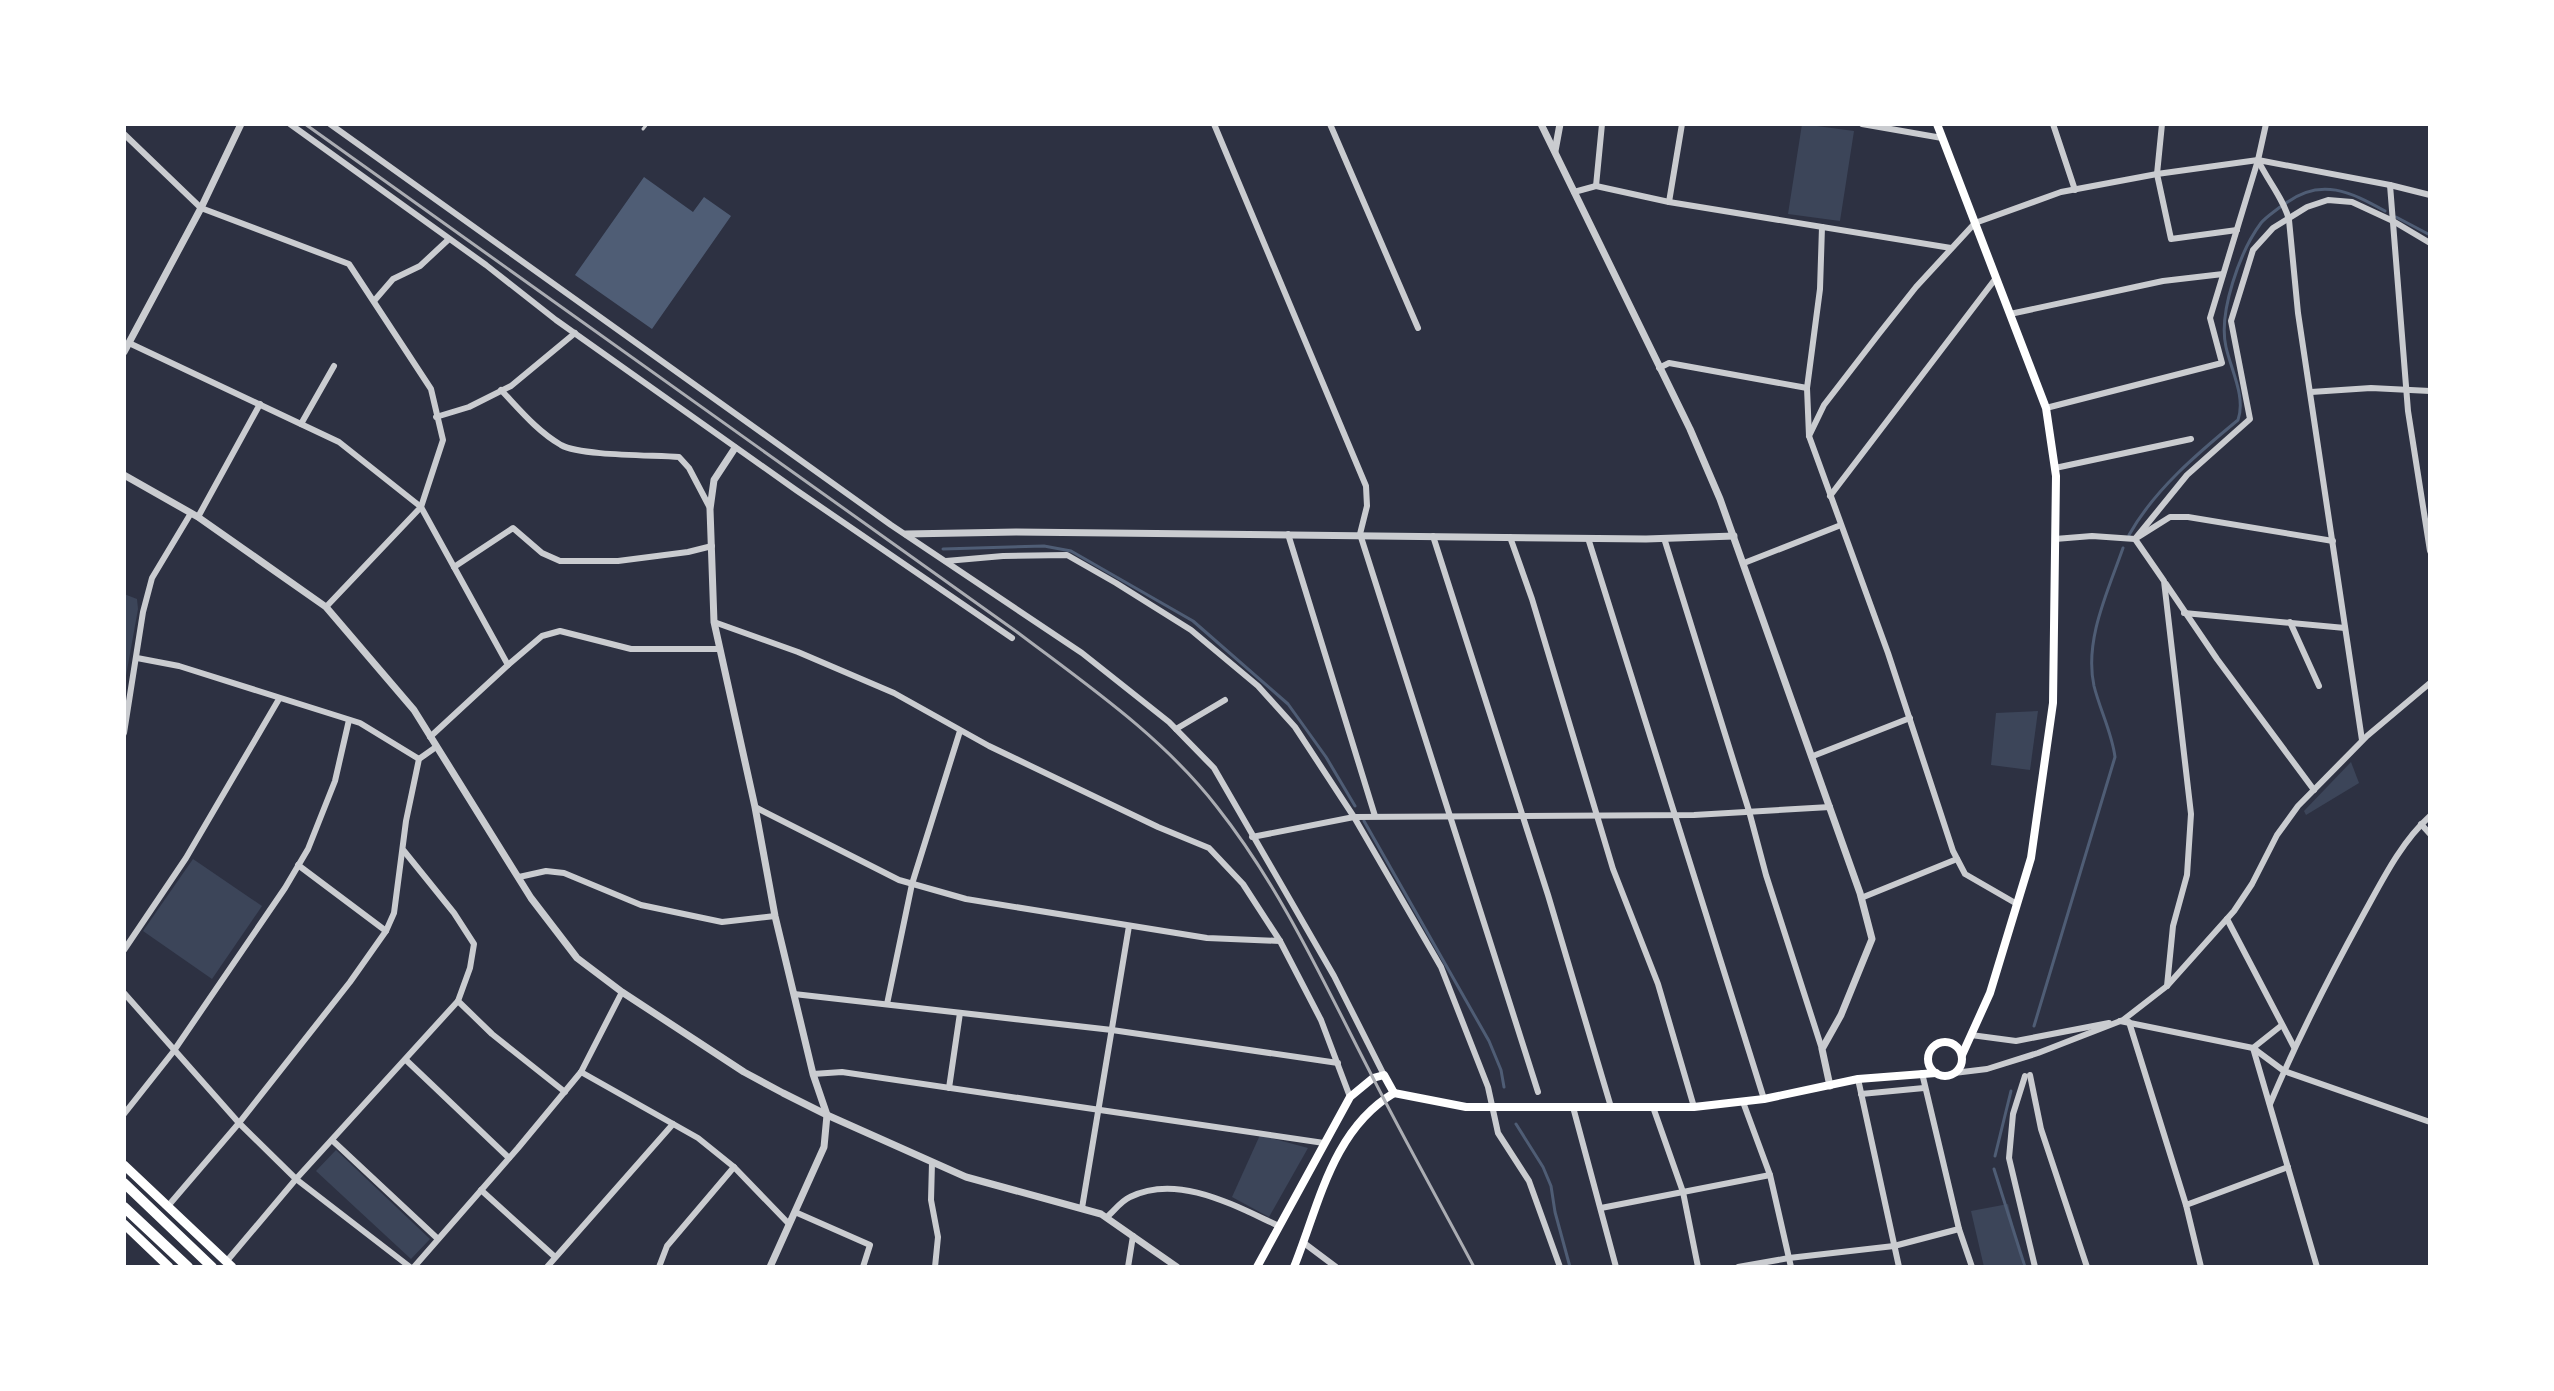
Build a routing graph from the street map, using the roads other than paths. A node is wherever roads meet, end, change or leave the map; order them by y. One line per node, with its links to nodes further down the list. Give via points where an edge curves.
1 (241, 124): 28 (street)
2 (290, 124): 34 (street)
3 (330, 124): 67 (street)
4 (647, 124): 16 (lane)
5 (1214, 124): 69 (street, via 1366,486)
6 (1330, 124): 41 (street)
7 (1541, 124): 19 (street)
8 (1560, 124): 19 (street)
9 (1602, 124): 23 (street)
10 (1682, 124): 27 (street)
11 (1862, 124): 18 (street)
12 (1937, 124): 18 (main road)
13 (2053, 124): 24 (street)
14 (2162, 124): 21 (street)
15 (2266, 124): 20 (street)
16 (643, 129)
17 (124, 134): 28 (street)
18 (1942, 138): 31 (main road)
19 (1555, 153): 25 (street)
20 (2258, 160): 21 (street); 22 (street); 29 (street); 33 (street)
21 (2157, 174): 24 (street); 33 (street, via 2171,239)
22 (2390, 185): 26 (street); 30 (street)
23 (1596, 186): 25 (street); 27 (street)
24 (2075, 190): 31 (street)
25 (1574, 192): 46 (street)
26 (2430, 195)
27 (1669, 202): 32 (street)
28 (201, 208): 39 (street, via 349,264); 43 (street)
29 (2289, 220): 30 (street, via 2328,200 2352,202); 51 (street); 76 (street, via 2273,228 2253,250 2231,321 2250,419 2187,475)
30 (2393, 221): 35 (street); 49 (street)
31 (1975, 223): 36 (street); 38 (main road)
32 (1822, 227): 36 (street); 47 (street)
33 (2237, 230): 37 (street)
34 (449, 239): 39 (street, via 420,266 393,279); 42 (street)
35 (2430, 243)
36 (1951, 248): 56 (street, via 1824,405)
37 (2223, 274): 40 (street, via 2163,281); 53 (street, via 2210,318 2222,363)
38 (1996, 278): 40 (main road); 61 (street)
39 (374, 301): 54 (street, via 431,389)
40 (2010, 314): 53 (main road)
41 (1418, 328)
42 (575, 333): 48 (street); 58 (street)
43 (129, 343): 44 (street); 52 (street)
44 (124, 352)
45 (334, 366): 55 (street)
46 (1659, 368): 47 (street, via 1669,363); 71 (street)
47 (1807, 388): 56 (street)
48 (501, 390): 54 (street); 64 (street, via 536,427 564,446 679,457)
49 (2406, 390): 50 (street); 51 (street); 62 (street)
50 (2430, 391)
51 (2311, 392): 77 (street)
52 (260, 404): 55 (street); 65 (street)
53 (2046, 408): 59 (main road)
54 (436, 417): 63 (street, via 443,440)
55 (301, 424): 63 (street, via 339,442)
56 (1809, 436): 61 (street)
57 (2191, 439): 59 (street)
58 (735, 448): 64 (street, via 714,480); 89 (street)
59 (2055, 468): 75 (main road)
60 (124, 475): 65 (street)
61 (1830, 496): 66 (street)
62 (2426, 504): 79 (street)
63 (421, 507): 82 (street); 84 (street)
64 (710, 509): 78 (street)
65 (194, 515): 84 (street); 91 (street, via 152,578)
66 (1841, 525): 81 (street); 97 (street)
67 (906, 534): 68 (street); 80 (street)
68 (1288, 534): 69 (street); 113 (street)
69 (1360, 534): 70 (street); 114 (street)
70 (1433, 536): 72 (street); 115 (street)
71 (1734, 536): 74 (street); 81 (street)
72 (1510, 537): 73 (street); 111 (street)
73 (1588, 538): 74 (street); 112 (street)
74 (1664, 538): 110 (street)
75 (2055, 539): 76 (street); 127 (main road, via 2053,703 2031,858)
76 (2135, 539): 77 (street, via 2170,517 2188,517); 83 (street)
77 (2333, 541): 88 (street)
78 (712, 546): 82 (street, via 618,561 560,561 513,528); 86 (street)
79 (2430, 551)
80 (946, 561): 99 (street, via 1082,653); 117 (street, via 1067,555 1191,630 1258,686 1295,727)
81 (1744, 563): 105 (street)
82 (454, 567): 92 (street)
83 (2164, 581): 85 (street); 134 (street, via 2191,814 2187,875 2173,926)
84 (326, 607): 102 (street, via 414,710)
85 (2184, 613): 87 (street); 107 (street)
86 (714, 622): 90 (street); 100 (street, via 894,693)
87 (2290, 622): 88 (street); 94 (street)
88 (2345, 628): 103 (street)
89 (1012, 638)
90 (720, 649): 92 (street, via 631,649 560,631 542,636); 108 (street)
91 (137, 658): 95 (street); 101 (street)
92 (508, 665): 102 (street)
93 (2430, 683): 103 (street)
94 (2319, 686)
95 (279, 699): 98 (street); 133 (street, via 186,858)
96 (1225, 700): 99 (street)
97 (1910, 718): 105 (street); 122 (street)
98 (349, 720): 106 (street); 123 (street, via 335,781)
99 (1176, 729): 120 (street, via 1214,768)
100 (960, 731): 125 (street); 132 (street, via 1209,848 1243,884)
101 (124, 733)
102 (430, 737): 104 (street)
103 (2362, 740): 107 (street)
104 (436, 747): 106 (street); 124 (street)
105 (1813, 756): 109 (street)
106 (419, 759): 121 (street)
107 (2314, 790): 129 (street, via 2277,835)
108 (755, 807): 125 (street); 128 (street)
109 (1830, 807): 110 (street); 126 (street)
110 (1749, 811): 112 (street); 147 (street)
111 (1597, 815): 112 (street); 115 (street); 175 (street, via 1658,984)
112 (1674, 815): 168 (street)
113 (1375, 816): 114 (street); 117 (street)
114 (1449, 816): 115 (street); 164 (street)
115 (1520, 816): 173 (street)
116 (2430, 816): 118 (street)
117 (1354, 817): 120 (street); 171 (street, via 1441,967)
118 (2421, 824): 119 (street); 145 (street, via 2385,876)
119 (2430, 834)
120 (1252, 837): 158 (street, via 1334,976)
121 (404, 850): 131 (street); 138 (street, via 474,944)
122 (1957, 859): 126 (street); 127 (street, via 1965,874)
123 (298, 865): 131 (street); 148 (street)
124 (519, 877): 128 (street, via 564,873 641,905 722,922); 135 (street, via 577,958)
125 (912, 884): 130 (street, via 966,899); 139 (street)
126 (1861, 898): 147 (street, via 1872,939)
127 (2017, 904): 144 (main road, via 1990,993)
128 (775, 916): 137 (street)
129 (2227, 919): 134 (street); 142 (street)
130 (1129, 926): 132 (street, via 1207,938); 143 (street)
131 (386, 931): 180 (street)
132 (1280, 941): 151 (street)
133 (124, 950)
134 (2167, 986): 141 (street)
135 (622, 992): 153 (street); 178 (street, via 744,1072)
136 (124, 993): 148 (street)
137 (794, 994): 139 (street); 157 (street)
138 (458, 1001): 150 (street); 163 (street)
139 (887, 1004): 140 (street)
140 (960, 1013): 143 (street); 161 (street)
141 (2126, 1021): 144 (street, via 2016,1041); 146 (street); 156 (street, via 1987,1069); 194 (street)
142 (2282, 1025): 145 (street); 146 (street)
143 (1112, 1030): 151 (street); 176 (street)
144 (1971, 1035): 149 (main road)
145 (2294, 1047): 152 (street)
146 (2253, 1048): 152 (street); 170 (street)
147 (1822, 1049): 160 (street)
148 (173, 1052): 177 (street); 180 (street)
149 (1962, 1055): 155 (main road, via 1950,1042 1934,1046 1929,1061); 156 (main road)
150 (406, 1060): 182 (street); 184 (street)
151 (1338, 1063): 167 (street)
152 (2284, 1071): 170 (street); 179 (street)
153 (581, 1072): 163 (street); 181 (street)
154 (1922, 1073): 155 (main road); 159 (main road); 162 (street)
155 (1936, 1073): 156 (main road)
156 (1954, 1073)
157 (813, 1074): 161 (street, via 842,1072); 178 (street)
158 (1384, 1075): 165 (main road); 167 (main road)
159 (1858, 1079): 160 (main road); 166 (street)
160 (1830, 1086): 168 (main road)
161 (949, 1088): 176 (street)
162 (1924, 1088): 166 (street); 204 (street)
163 (565, 1092): 184 (street)
164 (1538, 1092)
165 (1394, 1093): 171 (main road); 207 (main road, via 1346,1140)
166 (1861, 1094): 208 (street)
167 (1350, 1097): 183 (main road)
168 (1764, 1099): 169 (main road)
169 (1743, 1102): 175 (main road); 189 (street)
170 (2270, 1104): 188 (street)
171 (1492, 1107): 172 (main road); 226 (street, via 1498,1133 1529,1181)
172 (1573, 1107): 173 (main road); 198 (street)
173 (1611, 1107): 174 (main road)
174 (1653, 1107): 175 (main road); 193 (street)
175 (1694, 1107)
176 (1099, 1110): 183 (street); 197 (street)
177 (124, 1114)
178 (827, 1115): 185 (street); 199 (street, via 824,1147)
179 (2430, 1122)
180 (239, 1123): 190 (street); 195 (street)
181 (673, 1124): 187 (street); 209 (street)
182 (332, 1140): 190 (street); 206 (street)
183 (1324, 1143): 203 (main road)
184 (509, 1158): 192 (street)
185 (932, 1163): 197 (street); 220 (street)
186 (124, 1165): 195 (main road)
187 (734, 1167): 202 (street); 217 (street, via 667,1246)
188 (2288, 1167): 194 (street); 236 (street)
189 (1770, 1175): 193 (street); 210 (street)
190 (296, 1179): 211 (street); 215 (street)
191 (124, 1183): 214 (highway)
192 (481, 1190): 206 (street); 209 (street)
193 (1683, 1192): 198 (street); 228 (street)
194 (2186, 1205): 235 (street)
195 (168, 1206): 211 (main road)
196 (124, 1207): 213 (highway)
197 (1082, 1208): 200 (street)
198 (1601, 1208): 227 (street)
199 (795, 1212): 202 (street); 219 (street, via 870,1245)
200 (1107, 1217): 203 (street, via 1128,1197 1179,1190 1219,1199); 205 (street)
201 (124, 1224): 212 (main road)
202 (789, 1224): 218 (street)
203 (1279, 1226): 223 (main road)
204 (1959, 1229): 208 (street); 232 (street)
205 (1133, 1236): 221 (street); 222 (street)
206 (438, 1239): 215 (street)
207 (1304, 1243): 224 (main road); 225 (street)
208 (1894, 1246): 210 (street); 231 (street)
209 (555, 1257): 216 (street)
210 (1789, 1258): 229 (street); 230 (street)
211 (229, 1264)
212 (169, 1267)
213 (188, 1267)
214 (212, 1267)
215 (412, 1267)
216 (547, 1267)
217 (659, 1267)
218 (770, 1267)
219 (863, 1267)
220 (935, 1267)
221 (1128, 1267)
222 (1177, 1267)
223 (1257, 1267)
224 (1294, 1267)
225 (1336, 1267)
226 (1560, 1267)
227 (1616, 1267)
228 (1698, 1267)
229 (1738, 1267)
230 (1791, 1267)
231 (1899, 1267)
232 (1972, 1267)
233 (2035, 1267): 234 (street, via 2009,1158 2013,1114 2028,1076)
234 (2087, 1267)
235 (2201, 1267)
236 (2317, 1267)

